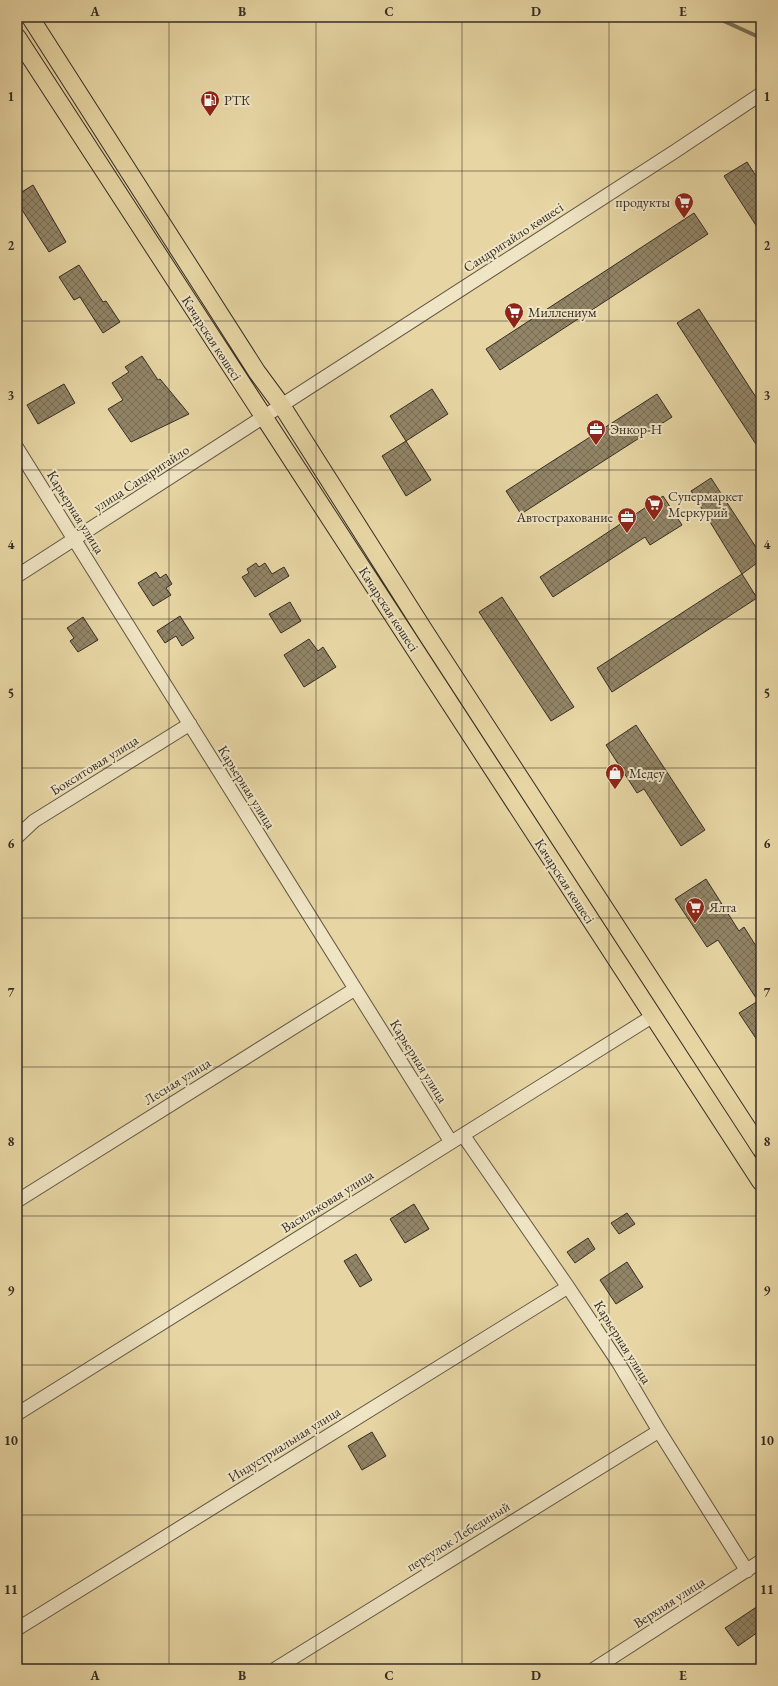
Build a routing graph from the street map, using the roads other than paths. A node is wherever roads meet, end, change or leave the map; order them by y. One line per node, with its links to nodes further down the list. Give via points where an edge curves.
1 (30, 17): 4 (main road, Качарская көшесі, via 257,372)
2 (17, 36): 5 (main road, Качарская көшесі)
3 (761, 94): 4 (street, Сандригайло көшесі, via 668,157)
4 (282, 406): 5 (street, улица Сандригайло); 7 (main road, Качарская көшесі)
5 (264, 417): 8 (main road, Качарская көшесі); 9 (street, улица Сандригайло)
6 (17, 448): 9 (street, Карьерная улица)
7 (361, 528): 8 (street); 13 (main road, Качарская көшесі, via 424,630)
8 (344, 539): 14 (main road, Качарская көшесі)
9 (74, 540): 10 (street, улица Сандригайло); 11 (street, Карьерная улица)
10 (17, 576)
11 (190, 724): 12 (street, Бокситовая улица, via 34,821); 15 (street, Карьерная улица)
12 (17, 837)
13 (560, 838): 14 (street); 19 (main road, Качарская көшесі)
14 (544, 848): 16 (main road, Качарская көшесі)
15 (355, 989): 18 (street, Карьерная улица); 21 (street, Лесная улица)
16 (653, 1016): 17 (street, Васильковая улица); 20 (main road, Качарская көшесі)
17 (463, 1135): 18 (street, Васильковая улица); 22 (street, Карьерная улица)
18 (451, 1142): 23 (street, Васильковая улица)
19 (761, 1149)
20 (761, 1182)
21 (17, 1201)
22 (568, 1286): 24 (street, Карьерная улица, via 618,1362); 27 (street, Индустриальная улица)
23 (17, 1414)
24 (658, 1431): 26 (street, Карьерная улица); 28 (street, переулок Лебединый)
25 (761, 1562): 26 (street, Верхняя улица)
26 (747, 1571): 29 (street, Верхняя улица)
27 (17, 1629)
28 (275, 1669)
29 (594, 1669)

